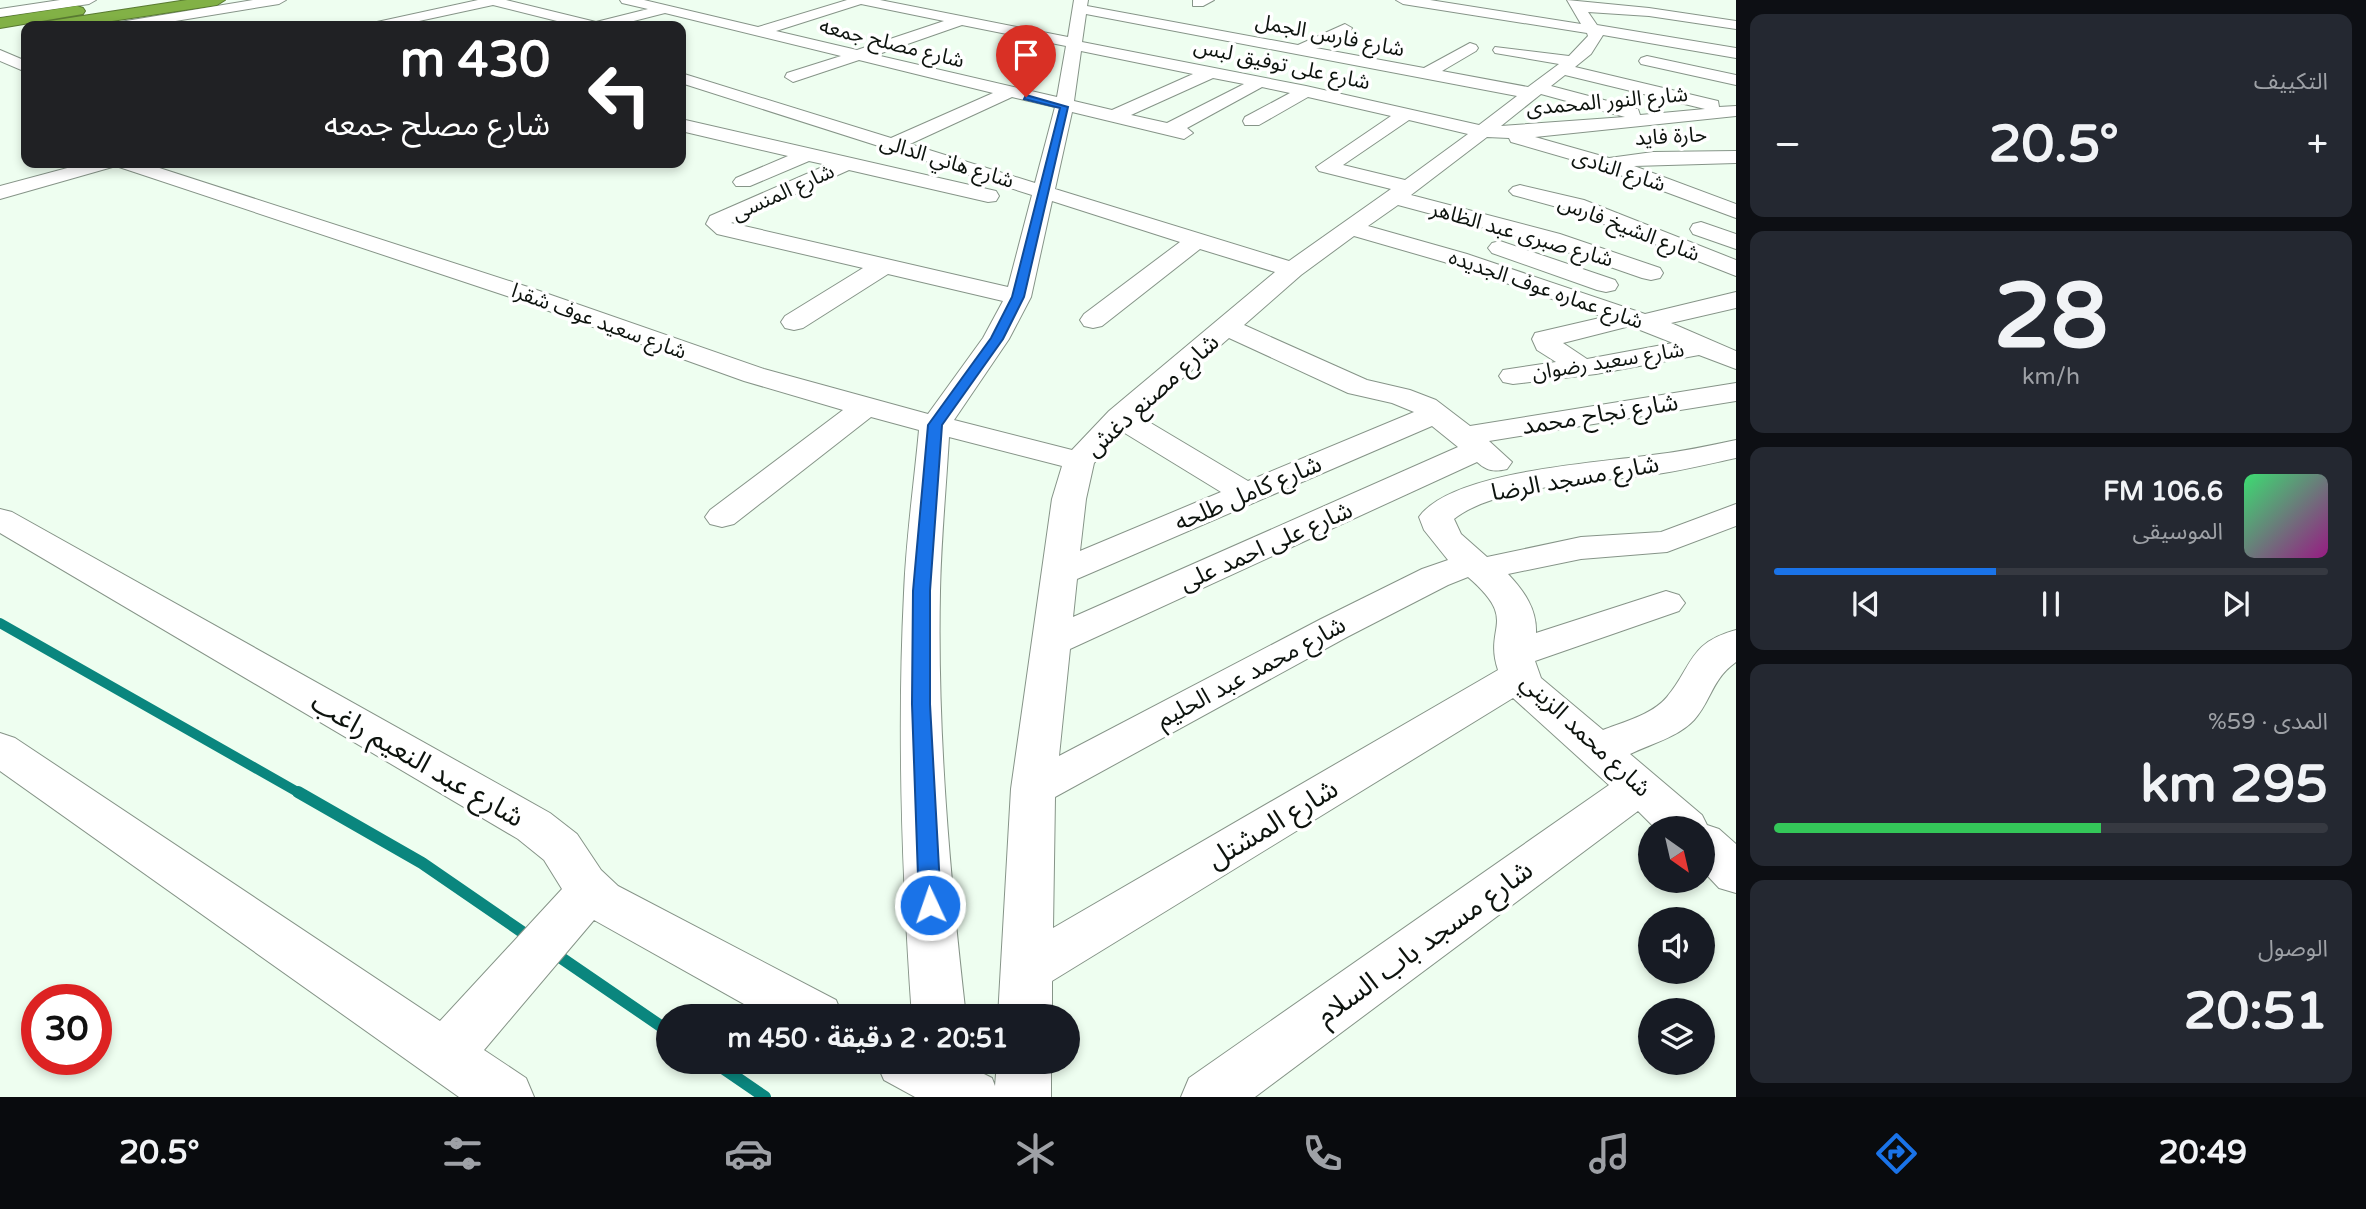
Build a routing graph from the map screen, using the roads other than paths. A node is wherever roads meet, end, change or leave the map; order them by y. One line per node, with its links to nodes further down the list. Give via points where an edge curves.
1 (148, 0): 34 (highway)
2 (217, 0): 27 (highway)
3 (279, 0): 21 (street)
4 (495, 0): 30 (street); 31 (street)
5 (627, 0): 15 (street, شارع مصلح جمعه)
6 (698, 0): 15 (street)
7 (919, 0): 14 (street)
8 (1403, 0): 35 (street)
9 (78, 1): 18 (street)
10 (0, 3): 18 (street)
11 (965, 4): 23 (street)
12 (1644, 4): 17 (street); 35 (street); 36 (street, via 1708,11)
13 (1081, 5): 40 (street, شارع فارس الجمل); 48 (street)
14 (894, 7): 19 (street, شارع على توفيق لبس); 23 (street, شارع على توفيق لبس)
15 (664, 9): 32 (street); 33 (street, شارع مصلح جمعه)
16 (1173, 9): 40 (street)
17 (1678, 9)
18 (21, 10): 20 (street)
19 (856, 11): 39 (street)
20 (0, 13)
21 (201, 13): 28 (street); 29 (street)
22 (738, 14): 33 (street)
23 (931, 15): 26 (street, شارع على توفيق لبس)
24 (1225, 19): 44 (street)
25 (1664, 19): 35 (street, via 1657,26)
26 (960, 20): 48 (street, شارع على توفيق لبس); 55 (street)
27 (82, 21)
28 (162, 21)
29 (228, 21)
30 (400, 21)
31 (576, 21)
32 (615, 21)
33 (713, 21): 39 (street, شارع مصلح جمعه)
34 (0, 23)
35 (1594, 23): 46 (street); 57 (street); 63 (street, شارع مصنع دغش, via 1593,43)
36 (1736, 25)
37 (1345, 28): 43 (street)
38 (21, 32): 47 (highway)
39 (757, 32): 55 (street, شارع مصلح جمعه)
40 (1141, 33): 44 (street, شارع فارس الجمل, via 1171,26); 53 (street)
41 (1736, 34): 46 (street, via 1686,26)
42 (1709, 36): 49 (street)
43 (1323, 39): 51 (street); 58 (street)
44 (1192, 40): 45 (street, شارع فارس الجمل); 60 (street)
45 (1242, 40): 51 (street, شارع فارس الجمل); 62 (street)
46 (1657, 40): 49 (street)
47 (4, 41)
48 (1073, 44): 53 (street, شارع على توفيق لبس); 73 (street)
49 (1693, 46): 57 (street)
50 (1470, 48): 65 (street)
51 (1294, 49): 56 (street, شارع فارس الجمل); 64 (street)
52 (1501, 50): 63 (street)
53 (1109, 52): 60 (street, شارع على توفيق لبس)
54 (0, 55): 61 (street)
55 (856, 56): 66 (street); 71 (street, شارع مصلح جمعه)
56 (1331, 56): 58 (street, شارع فارس الجمل); 67 (street)
57 (1734, 56)
58 (1379, 57): 65 (street, شارع فارس الجمل); 72 (street)
59 (1632, 58): 69 (street)
60 (1152, 60): 62 (street, شارع على توفيق لبس)
61 (21, 64)
62 (1206, 64): 64 (street, شارع على توفيق لبس, via 1235,77); 73 (street); 77 (street)
63 (1567, 65): 70 (street, شارع مصنع دغش); 74 (street)
64 (1261, 69): 67 (street, شارع على توفيق لبس, via 1280,86); 77 (street, شارع مصلح جمعه, via 1176,132)
65 (1426, 74): 70 (street, شارع فارس الجمل)
66 (793, 77)
67 (1306, 78): 72 (street, شارع على توفيق لبس); 79 (street)
68 (686, 80): 84 (street, شارع هاني الدالى)
69 (1736, 80)
70 (1534, 91): 78 (street, شارع فارس الجمل); 82 (street, شارع مصنع دغش)
71 (1007, 93): 73 (street, شارع مصلح جمعه); 84 (street)
72 (1326, 96): 75 (street, شارع على توفيق لبس)
73 (1077, 109): 77 (street, شارع مصلح جمعه); 95 (street)
74 (1736, 111): 76 (street, شارع النور المحمدى)
75 (1406, 114): 82 (street, شارع على توفيق لبس); 96 (street, via 1326,167)
76 (1714, 114): 78 (street, شارع النور المحمدى); 80 (street)
77 (1112, 117)
78 (1663, 118): 82 (street, شارع النور المحمدى); 83 (street)
79 (1252, 121)
80 (1736, 121)
81 (686, 126): 85 (street)
82 (1492, 132): 88 (street, شارع النادى); 96 (street, شارع مصنع دغش)
83 (1719, 136)
84 (893, 144): 95 (street, شارع هاني الدالى)
85 (808, 154): 87 (street); 91 (street)
86 (1736, 157): 88 (street, حارة فايد, via 1653,158)
87 (848, 163): 95 (street); 107 (street, شارع المنسى, via 717,224)
88 (1608, 164): 98 (street, شارع النادى)
89 (90, 168): 93 (street)
90 (139, 168): 124 (street, شارع سعيد عوف شقرا, via 519,292 715,363)
91 (743, 182)
92 (1520, 191): 97 (street, شارع الشيخ فارس)
93 (0, 193)
94 (1682, 196): 97 (street)
95 (1041, 200): 103 (street, شارع هاني الدالى); 113 (street)
96 (1380, 207): 100 (street, شارع صبرى عبد الظاهر); 109 (street, شارع مصنع دغش); 111 (street); 112 (street, شارع عماره عوف الجديده, via 1429,249)
97 (1590, 211): 100 (street); 102 (street, شارع الشيخ فارس)
98 (1736, 211)
99 (1736, 220): 101 (street)
100 (1510, 227): 110 (street, شارع صبرى عبد الظاهر)
101 (1701, 229): 102 (street); 104 (street)
102 (1650, 235): 105 (street); 106 (street, شارع الشيخ فارس)
103 (1197, 240): 109 (street, شارع هاني الدالى); 115 (street)
104 (1736, 242)
105 (1604, 243)
106 (1712, 260): 108 (street, شارع الشيخ فارس); 110 (street)
107 (884, 266): 113 (street); 117 (street)
108 (1736, 269)
109 (1292, 270): 118 (street, شارع مصنع دغش)
110 (1651, 273): 111 (street)
111 (1606, 285): 112 (street)
112 (1563, 296): 116 (street, شارع عماره عوف الجديده)
113 (1018, 297): 127 (street, via 996,339)
114 (1736, 300): 116 (street)
115 (1093, 320)
116 (1636, 320): 119 (street, شارع عماره عوف الجديده); 121 (street, via 1545,338)
117 (794, 322)
118 (1227, 327): 125 (street, via 1358,387 1415,401); 126 (street, شارع مصنع دغش)
119 (1703, 346): 120 (street, شارع عماره عوف الجديده); 121 (street, شارع سعيد رضوان)
120 (1736, 361)
121 (1582, 368): 122 (street, شارع سعيد رضوان)
122 (1513, 376)
123 (1736, 393): 128 (street, شارع نجاح محمد)
124 (866, 407): 127 (street, شارع سعيد عوف شقرا); 136 (street)
125 (1436, 413): 128 (street); 134 (street, شارع كامل طلحه)
126 (1121, 417): 131 (street, شارع مصنع دغش); 134 (street)
127 (935, 425): 131 (street, شارع سعيد عوف شقرا); 154 (street, via 922,591 921,704)
128 (1472, 442): 133 (street); 141 (street, شارع على احمد على)
129 (1736, 449): 130 (street, شارع مسجد الرضا)
130 (1696, 457): 132 (street); 133 (street, شارع مسجد الرضا)
131 (1079, 461): 139 (street, شارع مصنع دغش)
132 (1736, 476)
133 (1521, 483): 138 (street, شارع مسجد الرضا, via 1454,504 1436,517 1437,524)
134 (1246, 494): 139 (street, شارع كامل طلحه)
135 (1736, 514): 138 (street, شارع محمد عبد الحليم, via 1667,542 1581,548)
136 (722, 517)
137 (0, 519): 151 (street, شارع عبد النعيم راغب, via 534,826 559,845)
138 (1476, 566): 143 (street, شارع محمد الزيني, via 1514,607); 147 (street, شارع محمد عبد الحليم, via 1435,577)
139 (1059, 573): 141 (street, شارع مصنع دغش)
140 (1666, 603): 143 (street, شارع المشتل)
141 (1051, 642): 147 (street, شارع مصنع دغش)
142 (1736, 643): 145 (street, via 1706,664 1681,708 1667,720)
143 (1516, 665): 145 (street, شارع محمد الزيني, via 1527,688); 152 (street, شارع المشتل)
144 (0, 749): 156 (street)
145 (1598, 750): 146 (street, شارع محمد الزيني)
146 (1640, 786): 148 (street, شارع محمد الزيني); 160 (street, شارع مسجد باب السلام)
147 (1033, 789): 152 (street, شارع مصنع دغش)
148 (1673, 816)
149 (1715, 854): 150 (street)
150 (1736, 874)
151 (590, 891): 153 (street, شارع عبد النعيم راغب); 156 (street)
152 (1026, 970): 155 (street, شارع مصنع دغش)
153 (792, 1004)
154 (938, 1004)
155 (1025, 1004)
156 (444, 1056): 158 (street)
157 (1024, 1074): 159 (street)
158 (506, 1097)
159 (1023, 1097)
160 (1209, 1097)

